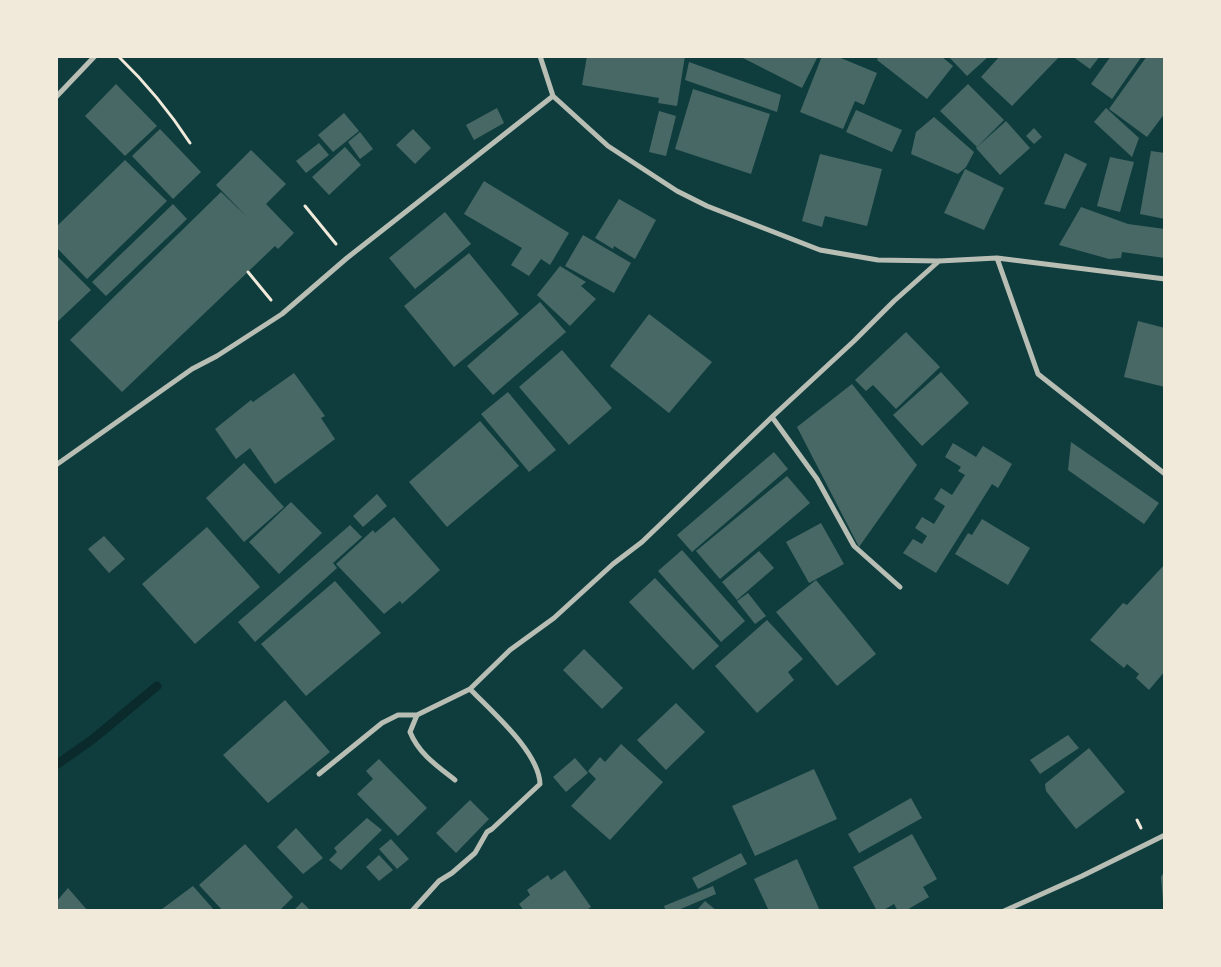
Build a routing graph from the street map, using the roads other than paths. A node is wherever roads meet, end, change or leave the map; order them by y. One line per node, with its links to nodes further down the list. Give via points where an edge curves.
1 (95, 56): 4 (street)
2 (540, 56): 3 (street)
3 (553, 96): 6 (street, via 608,146 676,191 708,206 820,250 878,260); 9 (street, via 347,258 282,314 192,369)
4 (56, 97)
5 (997, 258): 6 (street); 7 (street); 10 (street, via 1038,374)
6 (939, 261): 8 (street)
7 (1165, 279)
8 (772, 417): 11 (street, via 818,479 854,546); 12 (street, via 642,542 554,618 510,650)
9 (56, 465)
10 (1165, 474)
11 (900, 587)
12 (470, 689): 13 (street); 17 (street, via 521,741 540,774 540,784 487,832 475,853 439,881)
13 (417, 716): 14 (street, via 398,714 382,723); 15 (street, via 410,732 414,742 422,753)
14 (319, 774)
15 (455, 780)
16 (1165, 835): 18 (street)
17 (412, 911)
18 (1004, 911)

